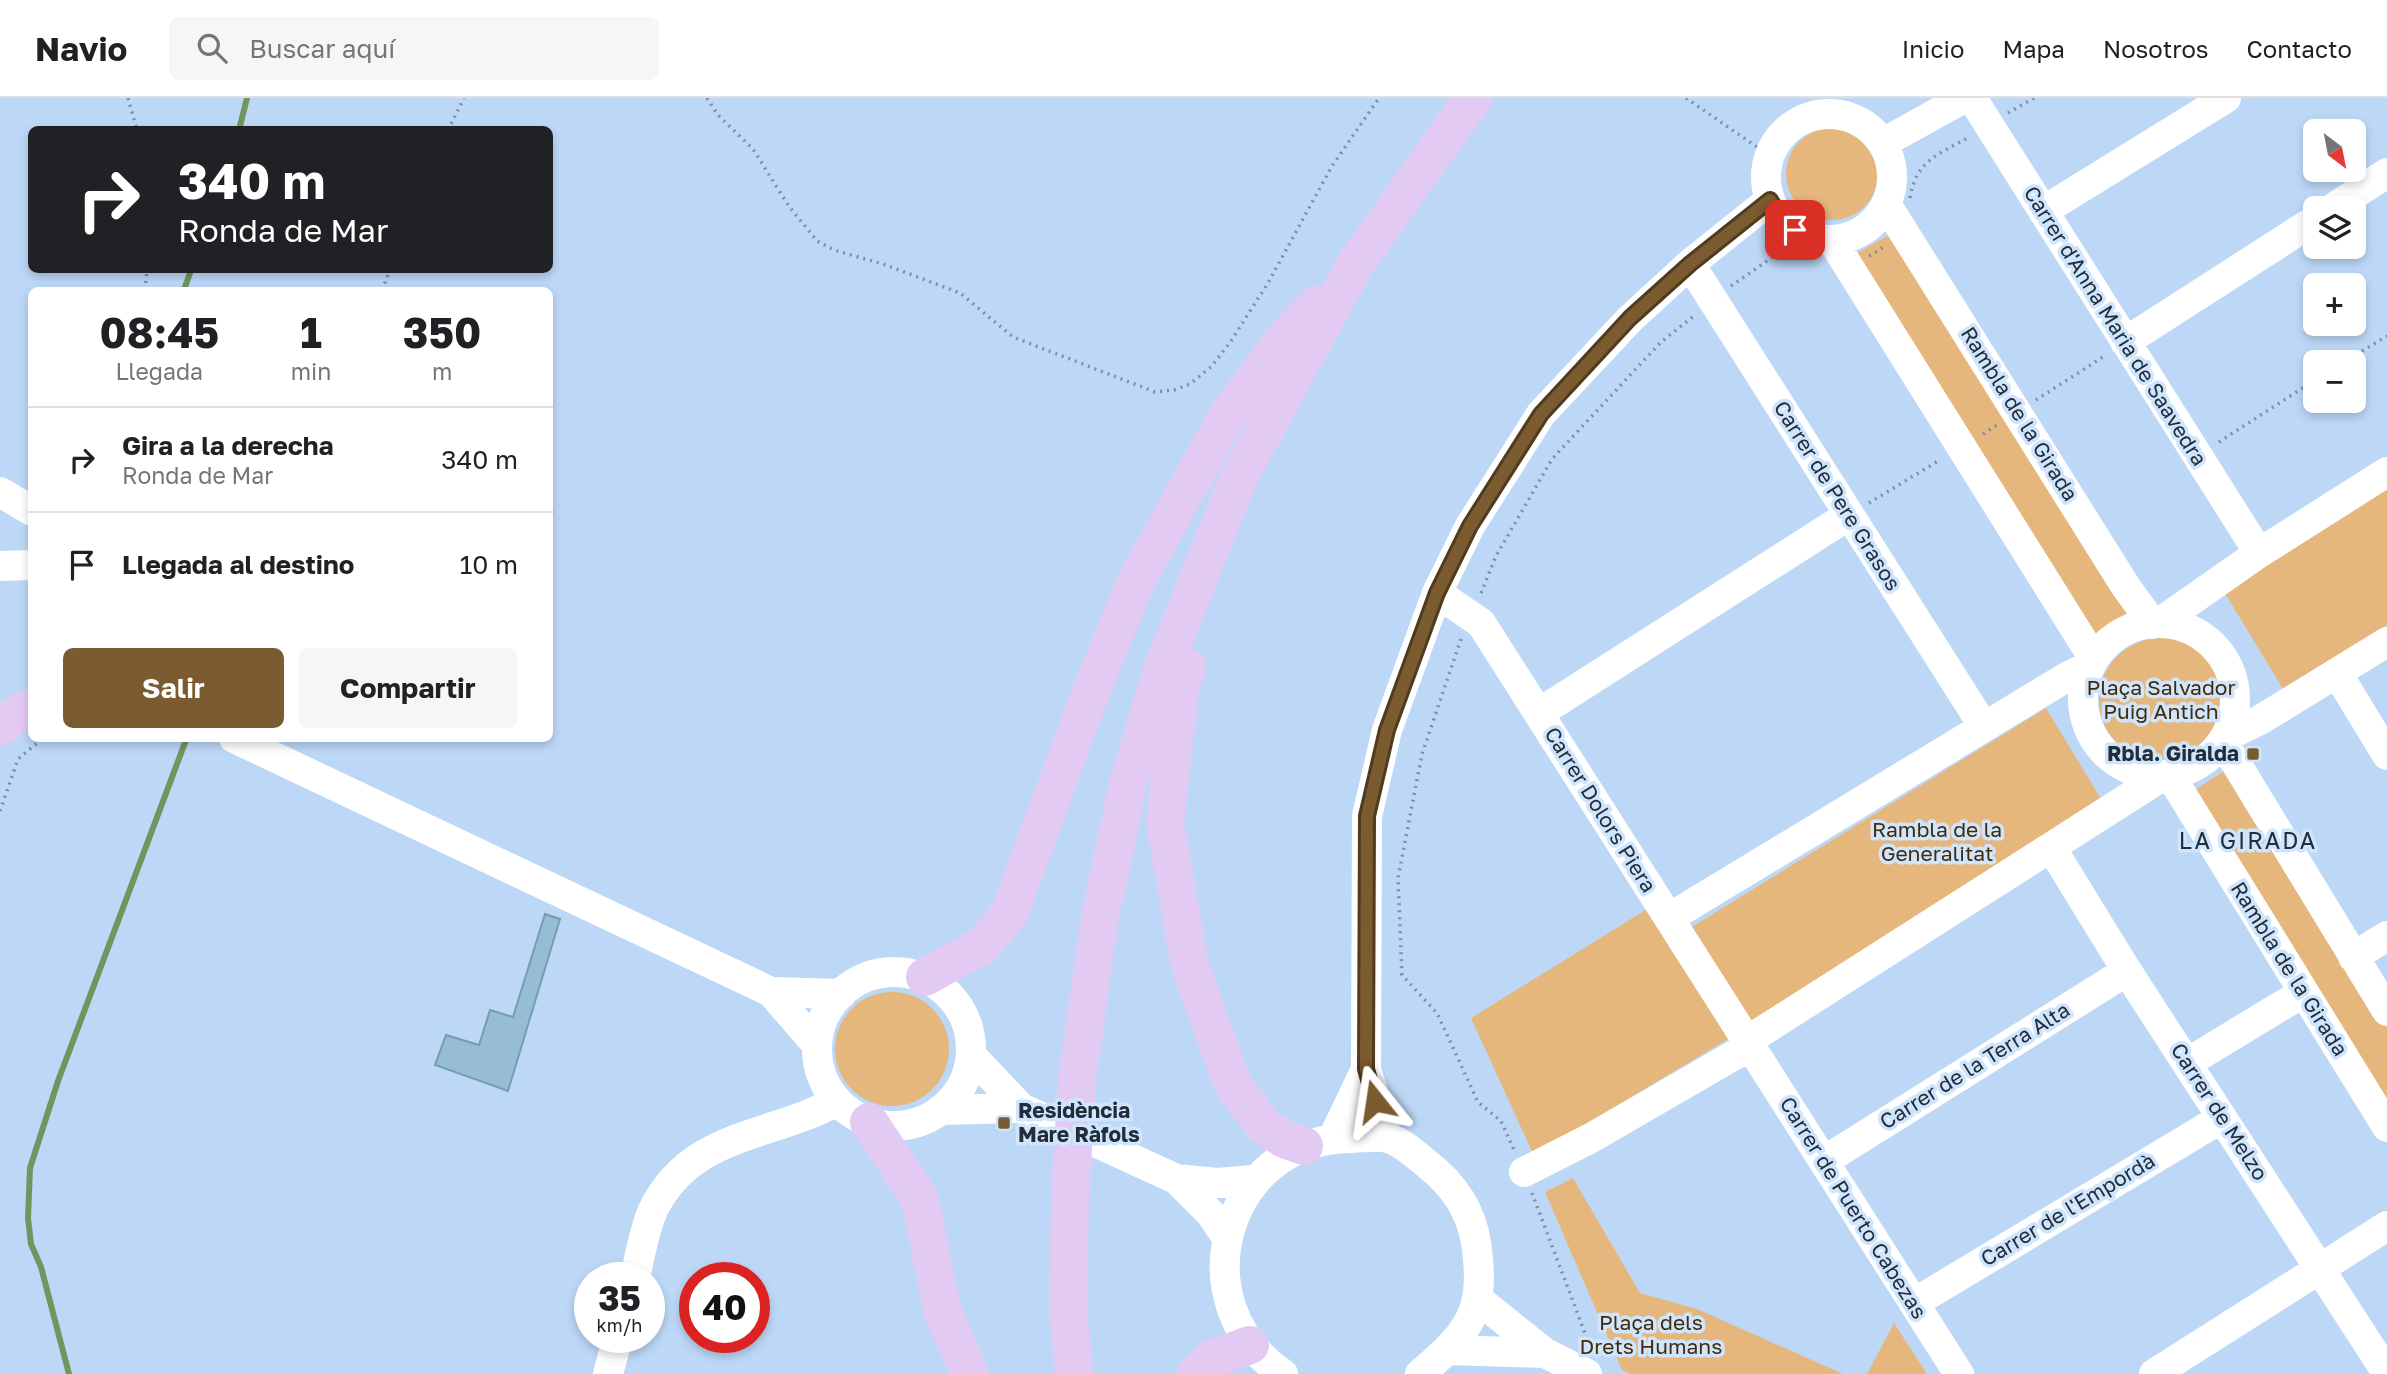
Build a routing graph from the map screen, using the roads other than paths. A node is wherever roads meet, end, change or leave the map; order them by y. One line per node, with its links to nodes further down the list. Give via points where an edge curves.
1 (1473, 98): 13 (highway)
2 (1964, 98): 5 (street)
3 (1972, 98): 10 (street, Carrer d'Anna Maria de Saavedra)
4 (2226, 98): 10 (street)
5 (1883, 143): 8 (street, via 1870,128 1833,113 1794,124 1779,138 1770,156 1766,170); 9 (street)
6 (2387, 173): 7 (street)
7 (2352, 196)
8 (1770, 200): 12 (street, via 1795,230); 14 (street)
9 (1898, 206): 12 (street); 24 (street, Rambla de la Girada, via 2126,587)
10 (2043, 211): 15 (street, Carrer d'Anna Maria de Saavedra)
11 (2303, 227): 15 (street)
12 (1827, 248): 26 (street, via 1962,447)
13 (1356, 262): 39 (highway, via 1287,335 1227,416 1135,583 1009,914 981,946); 56 (highway, via 1329,339 1223,546 1180,688 1165,821 1191,967 1233,1085 1264,1126 1284,1139); 75 (highway, via 1239,477 1162,670 1128,783 1104,898 1077,1080 1070,1198 1069,1309)
14 (1690, 264): 19 (street, Carrer de Pere Grasos); 23 (street, via 1630,318 1541,414 1470,526)
15 (2125, 342): 20 (street, Carrer d'Anna Maria de Saavedra)
16 (2387, 472): 20 (street)
17 (0, 492): 18 (street)
18 (28, 509)
19 (1849, 514): 28 (street); 29 (street, Carrer de Pere Grasos)
20 (2259, 553): 24 (street)
21 (28, 565): 22 (street)
22 (0, 566)
23 (1437, 593): 28 (street, Carrer Dolors Piera, via 1481,623); 48 (street, via 1387,730 1367,816)
24 (2156, 623): 26 (street, via 2119,635); 30 (street, via 2193,632 2219,652 2236,694 2234,716)
25 (2387, 642): 27 (street)
26 (2093, 662): 29 (street); 33 (street, via 2084,687 2090,732 2120,765 2141,774)
27 (2337, 673): 30 (street); 32 (street)
28 (1539, 713): 35 (street, Carrer Dolors Piera)
29 (1984, 727): 35 (street)
30 (2224, 739): 33 (street, via 2191,769); 37 (street)
31 (242, 742): 40 (street)
32 (2387, 755)
33 (2167, 775): 34 (street); 41 (street, Rambla de la Girada)
34 (2052, 849): 38 (street, Carrer de Melzo); 44 (street)
35 (1669, 918): 44 (street, Carrer Dolors Piera)
36 (2387, 936): 37 (street)
37 (2353, 957): 43 (street)
38 (2127, 971): 47 (street, Carrer de Melzo); 57 (street, Carrer de la Terra Alta)
39 (925, 977): 42 (street, via 902,972 877,974 854,983); 46 (street, via 947,992 962,1012)
40 (771, 992): 42 (street); 45 (street)
41 (2304, 992): 47 (street); 54 (street, Rambla de la Girada)
42 (842, 994): 45 (street, via 826,1016)
43 (2387, 1011)
44 (1749, 1044): 57 (street, Carrer de Puerto Cabezas); 58 (street)
45 (817, 1045): 49 (street, via 821,1073)
46 (971, 1055): 50 (street); 51 (street, via 958,1093)
47 (2187, 1063): 52 (street, Carrer de Melzo)
48 (1366, 1069): 55 (street); 56 (street)
49 (837, 1101): 53 (street); 63 (street, via 693,1159 653,1210)
50 (1021, 1108): 51 (street); 59 (street)
51 (940, 1110): 53 (street, via 909,1125)
52 (2222, 1118): 64 (street, Carrer de Melzo); 66 (street, Carrer de l'Empordà)
53 (869, 1122): 74 (highway, via 920,1199 942,1310)
54 (2387, 1127)
55 (1387, 1137): 56 (street); 65 (street, via 1449,1181 1473,1223)
56 (1319, 1142): 60 (street)
57 (1824, 1161): 66 (street, Carrer de Puerto Cabezas)
58 (1524, 1172)
59 (1176, 1179): 60 (street); 62 (street, via 1211,1213)
60 (1254, 1180): 62 (street)
61 (2387, 1226): 64 (street)
62 (1227, 1238): 67 (street, via 1223,1258 1228,1304)
63 (639, 1262)
64 (2320, 1268): 72 (street, Carrer de Melzo); 80 (street)
65 (1479, 1300): 68 (street); 70 (street)
66 (1914, 1303): 79 (street, Carrer de Puerto Cabezas)
67 (1250, 1345): 76 (highway, via 1213,1358); 77 (street)
68 (1448, 1350): 70 (street); 78 (street)
69 (614, 1353): 73 (street)
70 (1545, 1353): 71 (street)
71 (1591, 1368)
72 (2387, 1373)
73 (608, 1374)
74 (970, 1374)
75 (1074, 1374)
76 (1196, 1374)
77 (1283, 1374)
78 (1420, 1374)
79 (1959, 1374)
80 (2154, 1374)

